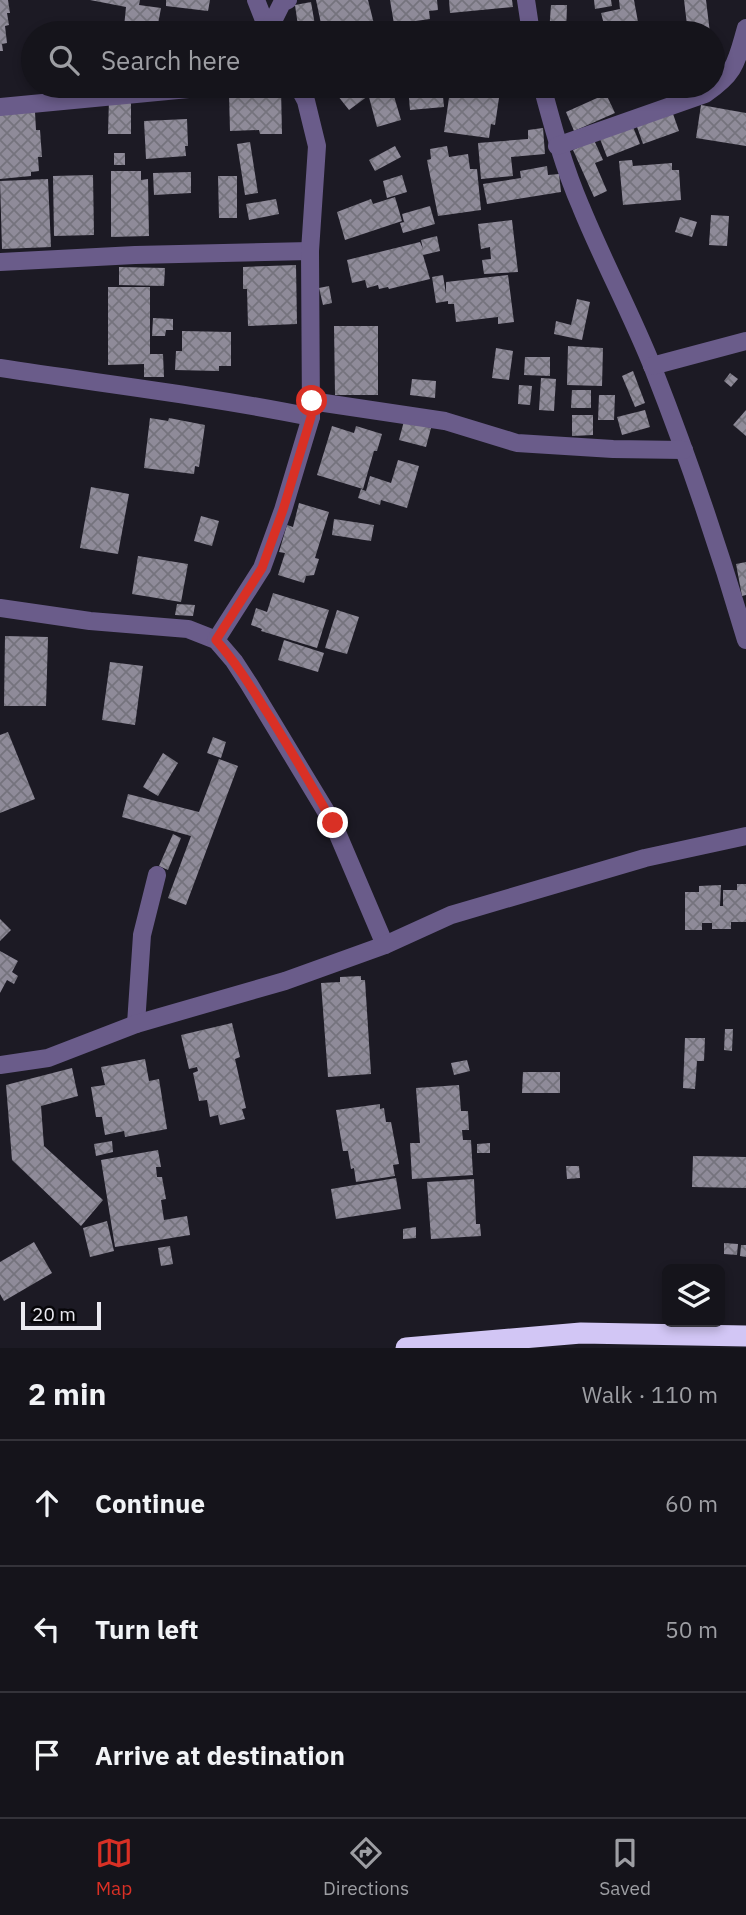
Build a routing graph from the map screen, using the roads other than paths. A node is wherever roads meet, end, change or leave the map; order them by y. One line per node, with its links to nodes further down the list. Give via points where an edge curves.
1 (256, 0): 4 (street)
2 (288, 0): 5 (street)
3 (526, 0): 6 (street)
4 (264, 21)
5 (274, 21)
6 (529, 21)
7 (746, 28): 8 (street)
8 (725, 80)
9 (94, 98): 13 (street)
10 (304, 98): 15 (street, via 317,146)
11 (545, 98): 14 (street)
12 (694, 98): 14 (street)
13 (0, 107)
14 (557, 146): 18 (street)
15 (310, 251): 16 (street); 20 (street)
16 (0, 262)
17 (746, 341): 18 (street)
18 (652, 366): 21 (street)
19 (0, 368): 20 (street)
20 (311, 409): 21 (street, via 445,421 517,443); 23 (street, via 262,568)
21 (684, 450): 24 (street)
22 (0, 608): 23 (street, via 188,629)
23 (216, 640): 27 (street, via 249,684 327,812)
24 (746, 640)
25 (746, 836): 27 (street, via 645,858 451,915)
26 (157, 875): 28 (street, via 142,935)
27 (385, 945): 28 (street, via 285,981)
28 (136, 1024): 29 (street, via 48,1058)
29 (0, 1065)
30 (746, 1336): 31 (highway, via 581,1333)
31 (406, 1348)

